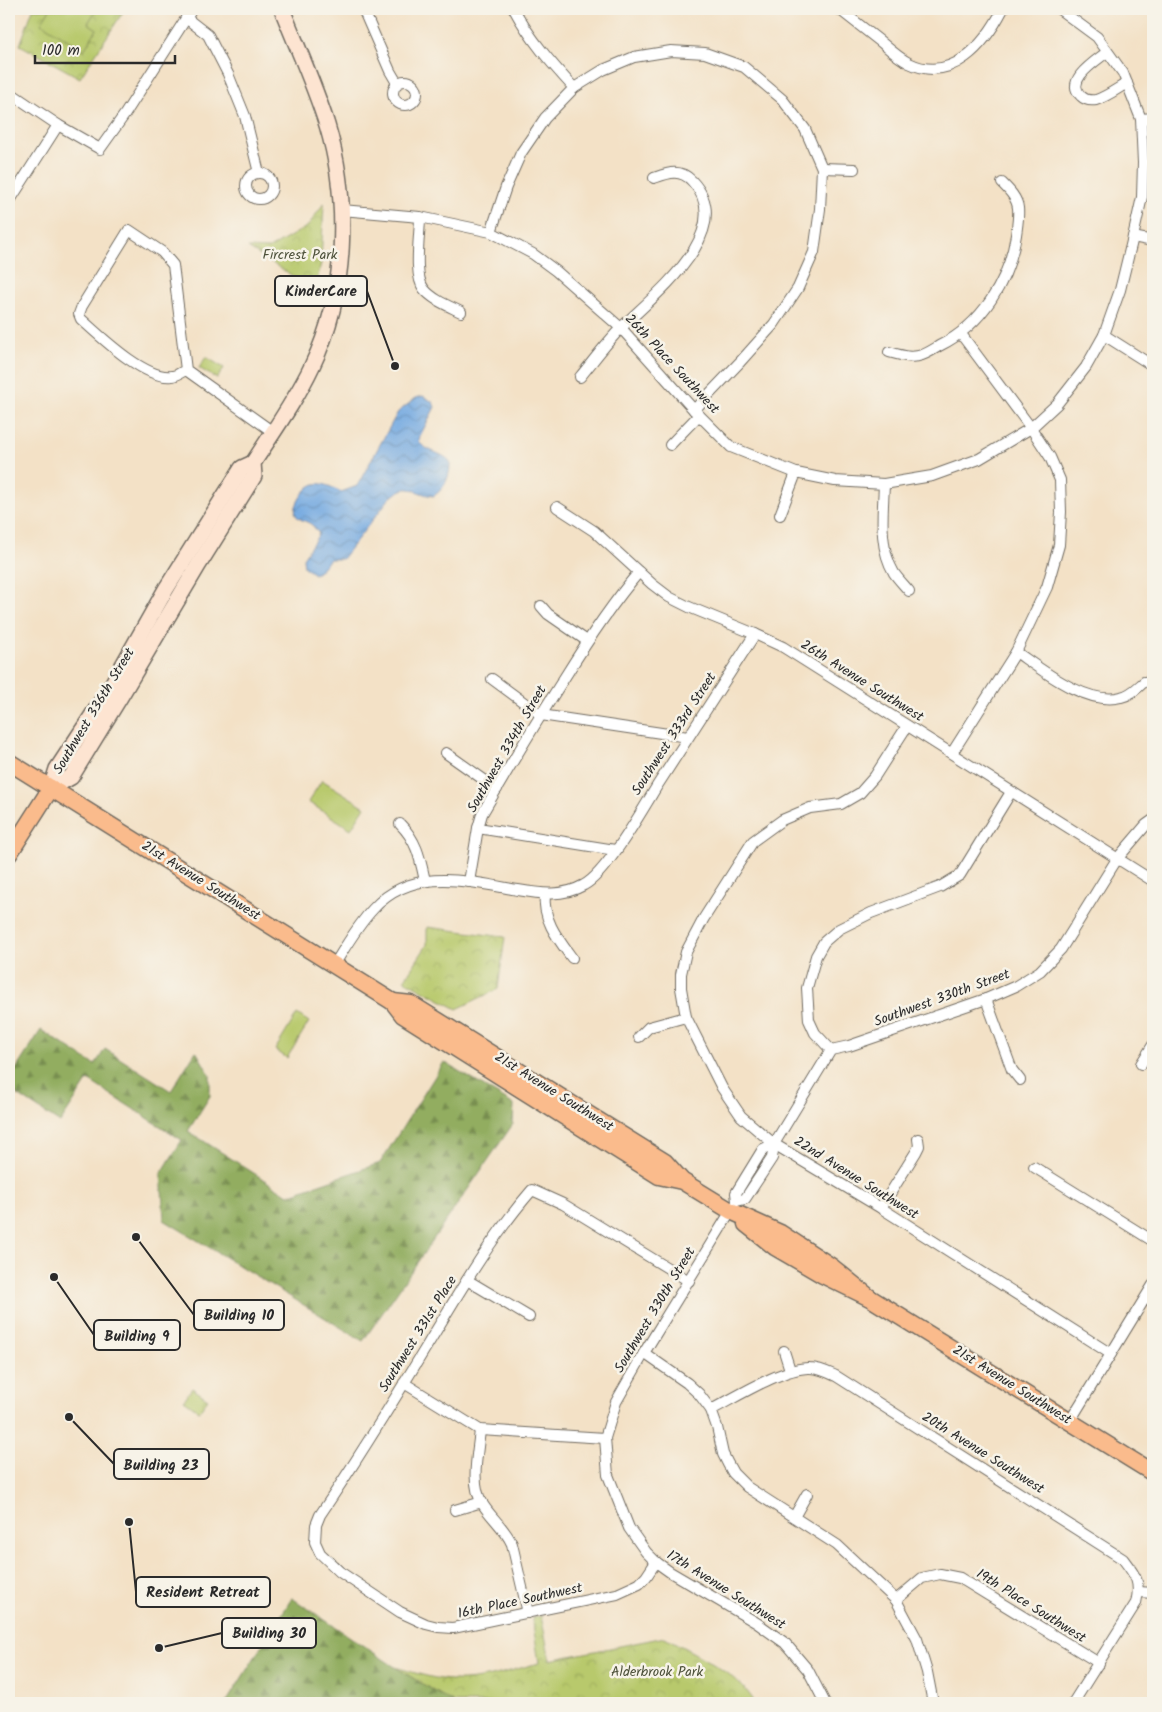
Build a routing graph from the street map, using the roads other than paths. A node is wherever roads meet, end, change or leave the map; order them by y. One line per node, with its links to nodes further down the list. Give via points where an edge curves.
1 (282, 9): 22 (main road, Southwest 336th Street, via 328,127)
2 (363, 9): 9 (street)
3 (514, 9): 11 (street, via 540,49)
4 (839, 9): 5 (street, via 908,62 928,69 954,64 972,53)
5 (1003, 9)
6 (1059, 9): 8 (street, 26th Place Southwest, via 1097,37)
7 (189, 13): 15 (street, via 100,149); 18 (street, via 208,35 228,74 244,116)
8 (1107, 52): 10 (street, 26th Place Southwest); 10 (street, via 1079,76 1076,84 1078,93 1084,99 1093,100)
9 (396, 83)
10 (1127, 83): 14 (street, 26th Place Southwest)
11 (574, 88): 16 (street, via 603,70 634,57 671,51 704,53 744,67 782,99 805,129); 24 (street, via 545,118 521,153)
12 (9, 92): 15 (street)
13 (1153, 118): 14 (street)
14 (1141, 119): 25 (street, 26th Place Southwest, via 1142,197)
15 (58, 125): 21 (street)
16 (822, 168): 17 (street); 35 (street, via 814,252 798,288 774,324)
17 (854, 169)
18 (259, 173)
19 (654, 178): 28 (street, via 673,172 691,180 700,190 707,218 703,233 680,268)
20 (1002, 183): 29 (street, via 1013,194 1018,208 1014,250 990,302)
21 (9, 202)
22 (342, 210): 23 (street, 26th Place Southwest); 37 (main road, Southwest 336th Street, via 340,272 330,319 313,365)
23 (420, 216): 24 (street, 26th Place Southwest); 27 (street, via 418,274 424,289)
24 (492, 232): 28 (street, 26th Place Southwest, via 533,254 556,271)
25 (1133, 237): 26 (street); 30 (street, 26th Place Southwest, via 1120,290)
26 (1153, 241)
27 (461, 312)
28 (621, 328): 34 (street); 35 (street, 26th Place Southwest)
29 (961, 334): 31 (street, via 923,355 908,357); 36 (street)
30 (1104, 335): 32 (street); 36 (street, 26th Place Southwest, via 1073,385)
31 (889, 352)
32 (1153, 366)
33 (186, 370): 33 (street, via 174,376 156,375 130,360 80,316 82,306 129,230 162,252 173,265); 37 (street)
34 (580, 377)
35 (696, 413): 38 (street); 40 (street, 26th Place Southwest, via 731,447)
36 (1031, 428): 41 (street, 26th Place Southwest, via 979,459 932,476); 51 (street, via 1050,456 1060,480 1059,546 1047,587)
37 (273, 432): 39 (main road, Southwest 336th Street)
38 (670, 445)
39 (253, 464): 45 (main road, Southwest 336th Street, via 242,468); 48 (main road, Southwest 336th Street, via 254,476)
40 (796, 473): 41 (street, 26th Place Southwest, via 835,481); 43 (street)
41 (884, 484): 46 (street, via 883,538 887,556 894,573)
42 (557, 506): 44 (street, 26th Avenue Southwest, via 594,531)
43 (780, 515)
44 (639, 572): 49 (street, 26th Avenue Southwest, via 669,597); 50 (street, Southwest 334th Street)
45 (166, 589): 48 (main road, via 168,597 154,620); 60 (main road, Southwest 336th Street, via 109,690 57,769)
46 (909, 592)
47 (541, 606): 50 (street)
48 (158, 631): 60 (main road, Southwest 336th Street, via 72,777)
49 (755, 634): 55 (street, 26th Avenue Southwest, via 783,647); 56 (street, Southwest 333rd Street)
50 (587, 641): 54 (street, Southwest 334th Street)
51 (1016, 652): 53 (street, via 1079,691 1102,699 1122,698); 58 (street)
52 (492, 679): 54 (street)
53 (1144, 682)
54 (541, 715): 56 (street); 61 (street, Southwest 334th Street)
55 (907, 726): 58 (street, 26th Avenue Southwest); 76 (street, 22nd Avenue Southwest, via 875,776 860,793 841,804 810,808 782,820 753,841 686,952 681,974)
56 (688, 737): 66 (street, Southwest 333rd Street)
57 (446, 752): 61 (street)
58 (952, 753): 62 (street, 26th Avenue Southwest)
59 (9, 762): 60 (main road, 21st Avenue Southwest)
60 (51, 788): 67 (main road); 74 (main road, 21st Avenue Southwest)
61 (497, 788): 65 (street, Southwest 334th Street)
62 (1011, 792): 68 (street, 26th Avenue Southwest); 79 (street, via 960,875 940,887 839,929 824,942 816,956 808,988 809,1020 815,1033)
63 (1153, 820): 68 (street, Southwest 330th Street)
64 (400, 824): 69 (street, via 417,847)
65 (478, 828): 66 (street); 70 (street, Southwest 334th Street)
66 (615, 850): 72 (street, Southwest 333rd Street, via 597,876 586,885 571,891)
67 (9, 854)
68 (1118, 859): 71 (street, 26th Avenue Southwest); 75 (street, Southwest 330th Street, via 1061,949 1040,971)
69 (425, 880): 70 (street); 74 (street, via 395,890 374,908)
70 (469, 882): 72 (street, Southwest 333rd Street)
71 (1153, 882)
72 (545, 894): 73 (street, via 552,930)
73 (572, 958)
74 (334, 965): 85 (main road, 21st Avenue Southwest, via 393,1002 411,1004 665,1162 682,1181)
75 (986, 999): 79 (street, Southwest 330th Street); 81 (street, via 1012,1070)
76 (686, 1017): 77 (street, via 649,1027); 83 (street, 22nd Avenue Southwest, via 736,1109)
77 (640, 1037)
78 (1153, 1045): 80 (street)
79 (831, 1050): 83 (street, Southwest 330th Street)
80 (1141, 1064)
81 (1020, 1080)
82 (918, 1139): 86 (street, via 916,1152)
83 (774, 1144): 85 (street, Southwest 330th Street, via 763,1149 736,1193); 86 (street, 22nd Avenue Southwest)
84 (1034, 1167): 87 (street)
85 (734, 1206): 89 (street, Southwest 330th Street); 98 (main road, 21st Avenue Southwest, via 775,1248 870,1298)
86 (881, 1208): 94 (street, 22nd Avenue Southwest)
87 (1153, 1241)
88 (467, 1280): 89 (street, Southwest 331st Place, via 532,1190 553,1199); 91 (street); 96 (street, Southwest 331st Place)
89 (689, 1281): 93 (street, Southwest 330th Street)
90 (1153, 1285): 94 (street)
91 (529, 1317)
92 (784, 1350): 95 (street)
93 (644, 1353): 97 (street, via 687,1383); 100 (street, Southwest 330th Street, via 616,1402)
94 (1111, 1354): 98 (street)
95 (790, 1370): 97 (street); 108 (street, 20th Avenue Southwest, via 810,1368 836,1376 1102,1544 1124,1559 1138,1581)
96 (404, 1383): 99 (street); 106 (street, Southwest 331st Place, via 320,1515)
97 (711, 1410): 105 (street, via 723,1454 733,1473 747,1488)
98 (1070, 1422): 101 (main road, 21st Avenue Southwest)
99 (480, 1430): 100 (street); 103 (street, via 476,1480)
100 (605, 1438): 107 (street, 17th Avenue Southwest, via 608,1475 625,1518 637,1540)
101 (1153, 1473)
102 (807, 1494): 105 (street)
103 (482, 1502): 104 (street); 111 (street, via 508,1534)
104 (455, 1510)
105 (794, 1518): 110 (street, via 837,1545)
106 (314, 1542): 111 (street, 16th Place Southwest, via 320,1553 340,1572 400,1612 438,1628)
107 (656, 1562): 111 (street, 16th Place Southwest, via 639,1584 628,1590); 113 (street, 17th Avenue Southwest, via 785,1643 808,1670)
108 (1139, 1592): 109 (street); 112 (street, via 1136,1603)
109 (1153, 1593)
110 (896, 1600): 112 (street, 19th Place Southwest, via 922,1578 940,1574 960,1578); 114 (street, via 917,1639)
111 (528, 1613)
112 (1099, 1663): 115 (street)
113 (825, 1703)
114 (933, 1703)
115 (1073, 1703)

